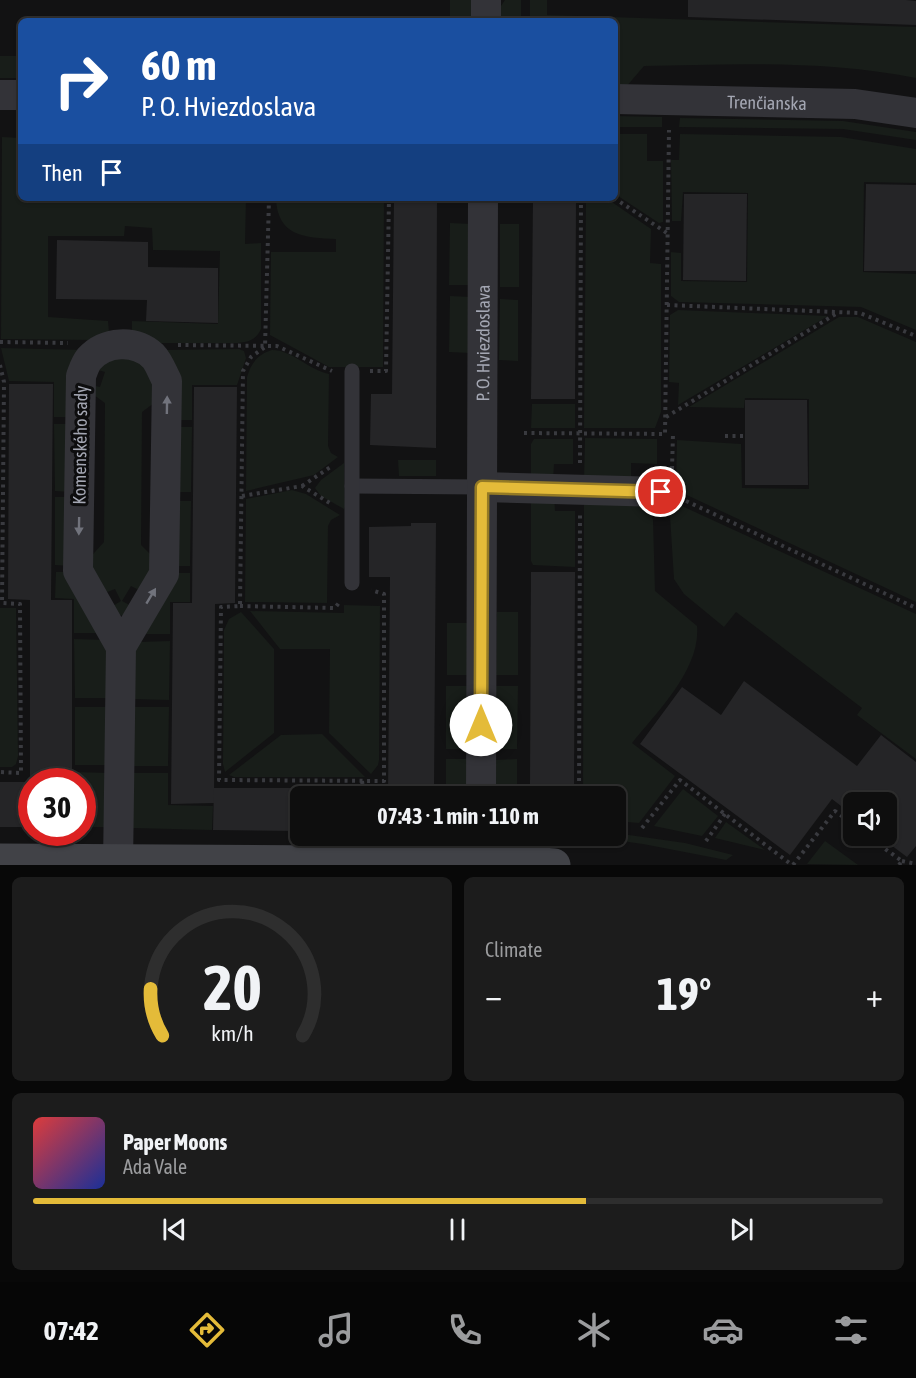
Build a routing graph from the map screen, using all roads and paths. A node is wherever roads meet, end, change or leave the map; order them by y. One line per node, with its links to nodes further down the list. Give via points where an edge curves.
1 (486, 0): 2 (street)
2 (486, 18)
3 (0, 95): 4 (street)
4 (18, 95)
5 (618, 99): 6 (street, Trenčianska, via 855,104)
6 (916, 113)
7 (669, 130): 12 (path)
8 (269, 201): 28 (path, via 265,347 251,357 243,371)
9 (389, 201): 17 (path, via 386,371)
10 (483, 201): 26 (street, P. O. Hviezdoslava)
11 (618, 201): 12 (path)
12 (668, 234): 13 (path)
13 (666, 305): 14 (path); 18 (path)
14 (840, 312): 15 (path, via 860,313); 18 (path)
15 (916, 336)
16 (0, 365): 31 (path, via 4,382)
17 (352, 371): 23 (lane)
18 (665, 417): 19 (path, via 665,434)
19 (524, 433)
20 (673, 434): 27 (path)
21 (725, 436): 22 (path)
22 (745, 436)
23 (352, 453): 24 (path); 25 (lane)
24 (302, 486): 28 (path); 29 (path)
25 (352, 486): 26 (lane); 29 (lane)
26 (482, 487): 27 (street); 38 (street, P. O. Hviezdoslava)
27 (672, 488): 33 (path)
28 (242, 496): 32 (path)
29 (352, 517): 30 (lane)
30 (352, 583): 32 (path, via 335,608); 36 (path, via 384,594 384,781)
31 (1, 603): 35 (path, via 20,604 21,773)
32 (240, 606): 36 (path, via 221,608 219,780)
33 (916, 608)
34 (121, 647): 34 (street, Komenského sady, one-way to 34, via 164,574 167,381 153,357 121,344 104,347 88,360 81,376 78,571); 46 (street, Komenského sady)
35 (0, 772)
36 (362, 781): 37 (path)
37 (363, 786)
38 (481, 786)
39 (725, 814): 41 (path, via 680,780); 42 (path); 50 (path)
40 (843, 817): 50 (path, via 835,811)
41 (642, 828)
42 (706, 841)
43 (879, 846): 47 (path)
44 (480, 854): 46 (street); 49 (street)
45 (0, 860): 46 (street)
46 (118, 863)
47 (900, 863): 48 (path)
48 (916, 864)
49 (554, 865)
50 (792, 865)

